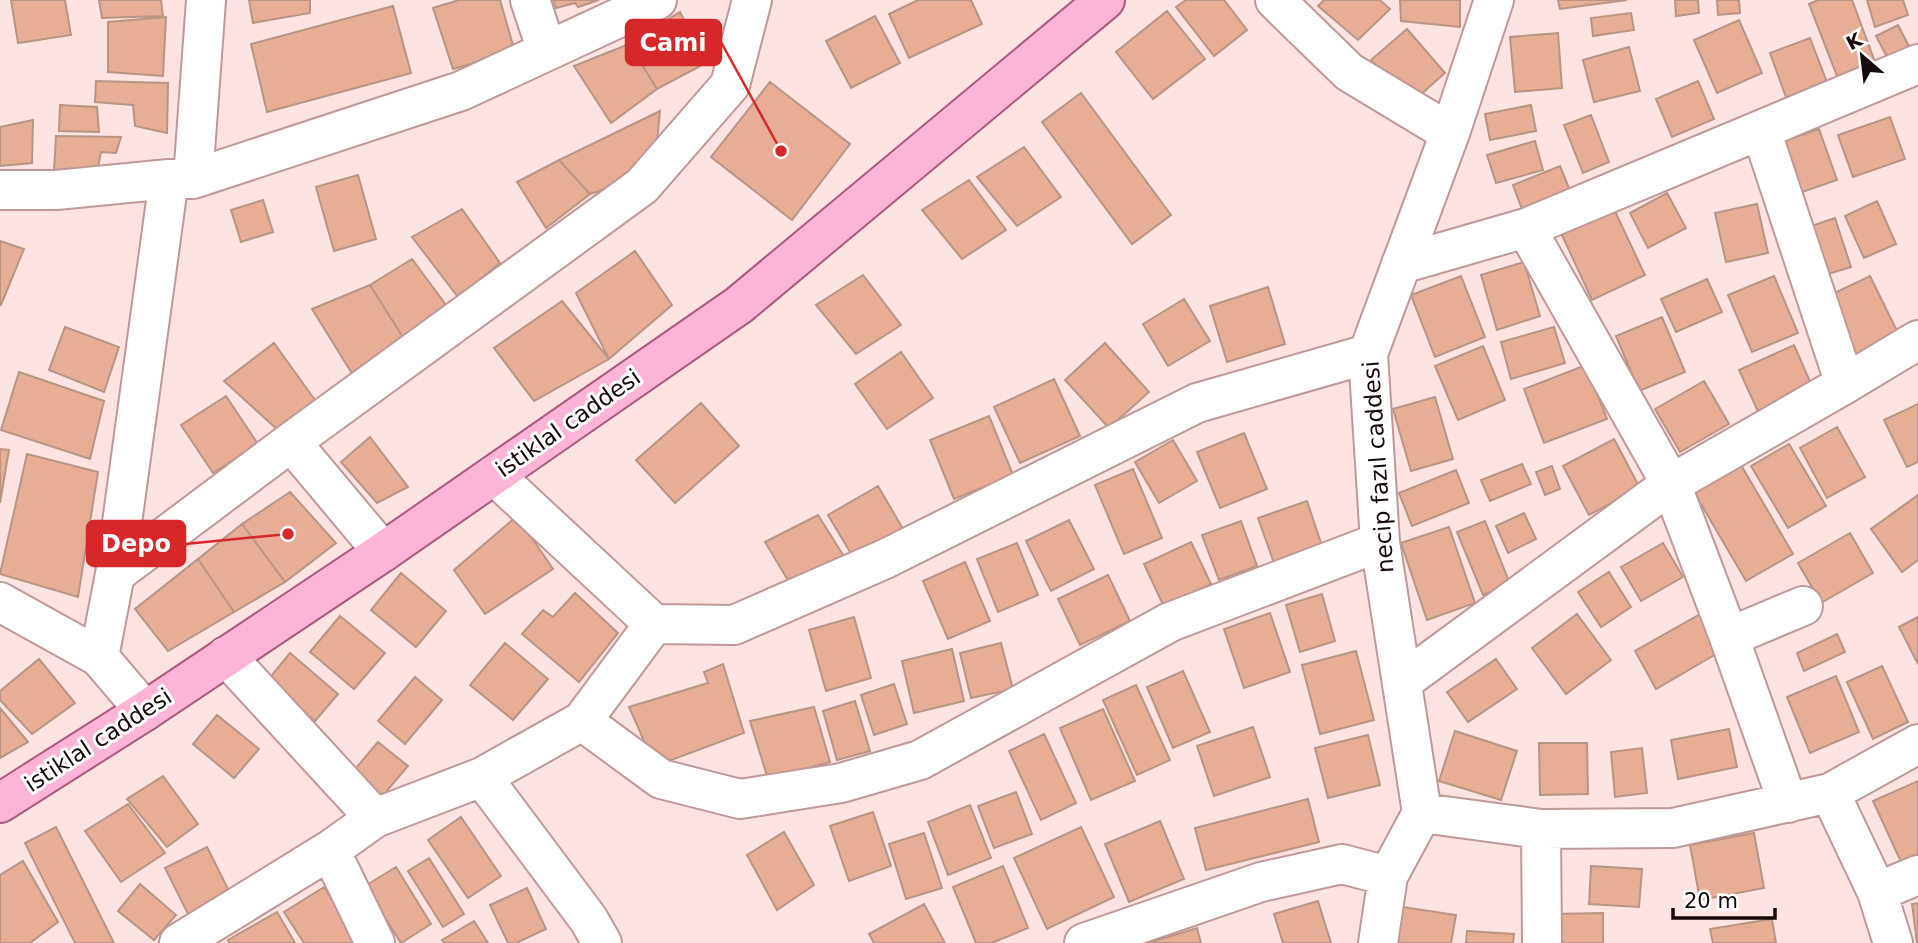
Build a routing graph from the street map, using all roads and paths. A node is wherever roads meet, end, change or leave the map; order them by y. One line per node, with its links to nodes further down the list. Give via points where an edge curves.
1 (206, 0): 12 (street)
2 (530, 0): 8 (street)
3 (657, 0): 8 (street)
4 (752, 0): 19 (street, via 730,85 642,186)
5 (1105, 0): 20 (main road, istiklal caddesi, via 738,305)
6 (1275, 0): 11 (street, via 1349,72)
7 (1494, 0): 11 (street, necip fazıl caddesi)
8 (547, 51): 12 (street, via 461,91)
9 (1918, 64): 10 (street)
10 (1761, 130): 14 (street); 18 (street)
11 (1450, 132): 15 (street, necip fazıl caddesi)
12 (181, 179): 13 (street); 24 (street)
13 (0, 190)
14 (1526, 228): 15 (street); 21 (street)
15 (1401, 264): 17 (street, necip fazıl caddesi)
16 (1918, 340): 18 (street)
17 (1368, 354): 22 (street, necip fazıl caddesi); 27 (street, via 1197,403 885,559 734,625)
18 (1845, 384): 21 (street)
19 (291, 442): 23 (street); 24 (street)
20 (494, 475): 23 (main road, istiklal caddesi); 27 (street)
21 (1671, 484): 28 (street); 31 (street)
22 (1380, 542): 31 (street, necip fazıl caddesi); 33 (street, via 1170,622 920,760 841,783 740,799 661,779)
23 (383, 552): 29 (main road, istiklal caddesi)
24 (115, 574): 30 (street)
25 (0, 601): 30 (street)
26 (1803, 606): 28 (street)
27 (654, 624): 33 (street)
28 (1729, 637): 38 (street)
29 (226, 656): 32 (main road, istiklal caddesi); 40 (street)
30 (99, 657): 32 (street)
31 (1402, 682): 39 (street, necip fazıl caddesi)
32 (145, 710): 37 (main road, istiklal caddesi)
33 (582, 721): 35 (street)
34 (1918, 744): 36 (street)
35 (482, 777): 40 (street); 48 (street)
36 (1830, 793): 38 (street); 45 (street)
37 (0, 803)
38 (1788, 803): 41 (street, via 1673,828)
39 (1422, 813): 41 (street); 43 (street)
40 (375, 818): 42 (street)
41 (1541, 829): 51 (street)
42 (330, 850): 46 (street); 47 (street)
43 (1388, 876): 49 (street, via 1342,864 1261,882); 50 (street)
44 (1918, 876): 45 (street)
45 (1877, 892): 52 (street)
46 (197, 938)
47 (375, 943)
48 (602, 943)
49 (1084, 943)
50 (1378, 943)
51 (1542, 943)
52 (1893, 943)

